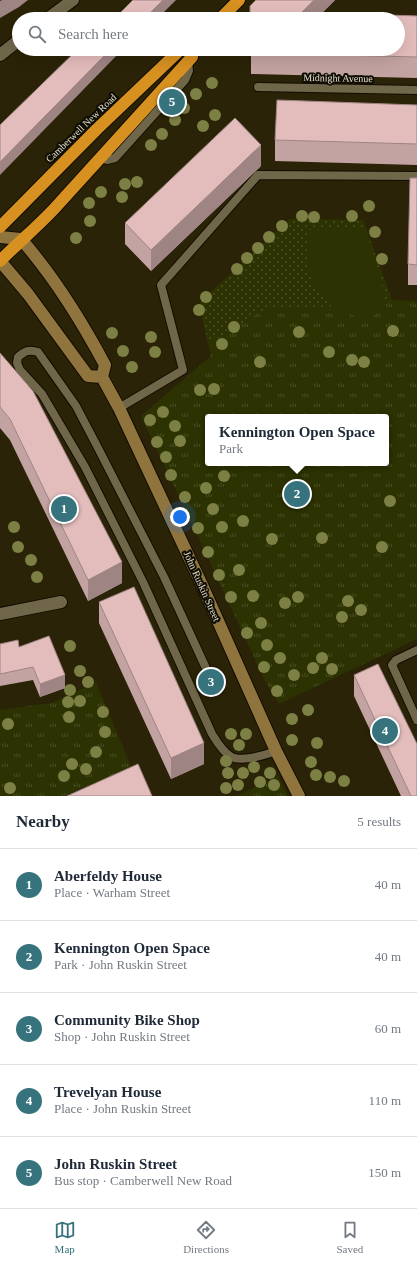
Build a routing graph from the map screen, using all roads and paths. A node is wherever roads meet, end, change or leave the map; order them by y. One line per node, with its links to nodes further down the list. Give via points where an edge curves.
1 (73, 0): 3 (street)
2 (239, 0): 4 (highway)
3 (57, 12)
4 (227, 12)
5 (12, 46): 6 (street)
6 (0, 55)
7 (174, 56): 12 (highway, Camberwell New Road)
8 (192, 56): 14 (highway, via 38,226)
9 (258, 87): 10 (lane, Midnight Avenue)
10 (417, 90)
11 (417, 176): 17 (lane, via 258,175 161,286 183,370)
12 (0, 227)
13 (0, 237): 14 (street)
14 (21, 239): 15 (highway); 16 (street, John Ruskin Street, via 52,277 91,339 105,365)
15 (0, 261): 16 (street, via 28,294 88,376)
16 (102, 377): 17 (street, John Ruskin Street)
17 (119, 408): 23 (street, John Ruskin Street)
18 (61, 602): 19 (street)
19 (0, 614)
20 (417, 650): 22 (lane, via 396,660 392,665)
21 (216, 690): 23 (lane, via 164,577 76,406 38,352 24,352 18,357 20,370 42,394 84,468 143,582 212,734 231,757 261,756)
22 (417, 720)
23 (276, 751): 24 (street, John Ruskin Street)
24 (299, 796)

